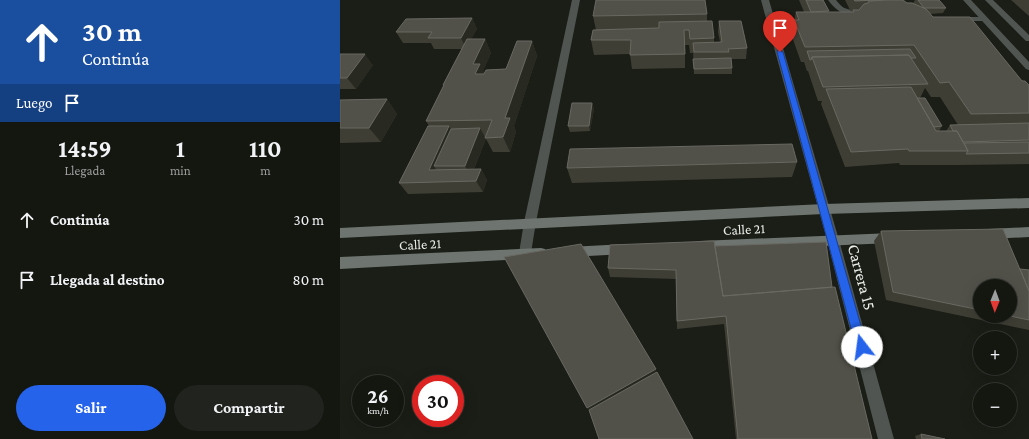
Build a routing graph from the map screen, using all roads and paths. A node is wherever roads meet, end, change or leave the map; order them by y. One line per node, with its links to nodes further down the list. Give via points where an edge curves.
1 (576, 0): 15 (street)
2 (766, 0): 9 (street, Carrera 15)
3 (832, 0): 6 (street, via 845,17)
4 (967, 0): 8 (street)
5 (989, 0): 11 (street)
6 (870, 12)
7 (947, 19): 8 (street)
8 (984, 19): 12 (street)
9 (772, 23): 10 (street); 14 (street, Carrera 15)
10 (814, 23)
11 (1029, 39)
12 (1029, 67)
13 (1029, 203): 14 (main road, Calle 21)
14 (824, 209): 15 (main road, Calle 21); 20 (street, Carrera 15)
15 (530, 222): 17 (main road, Calle 21); 23 (street)
16 (1029, 232): 18 (main road)
17 (340, 233)
18 (974, 234)
19 (904, 237): 20 (main road, Calle 21)
20 (833, 240): 21 (main road, Calle 21); 25 (street, Carrera 15)
21 (683, 246)
22 (636, 248): 23 (main road, Calle 21)
23 (525, 254): 24 (main road, Calle 21)
24 (340, 263)
25 (886, 439)

